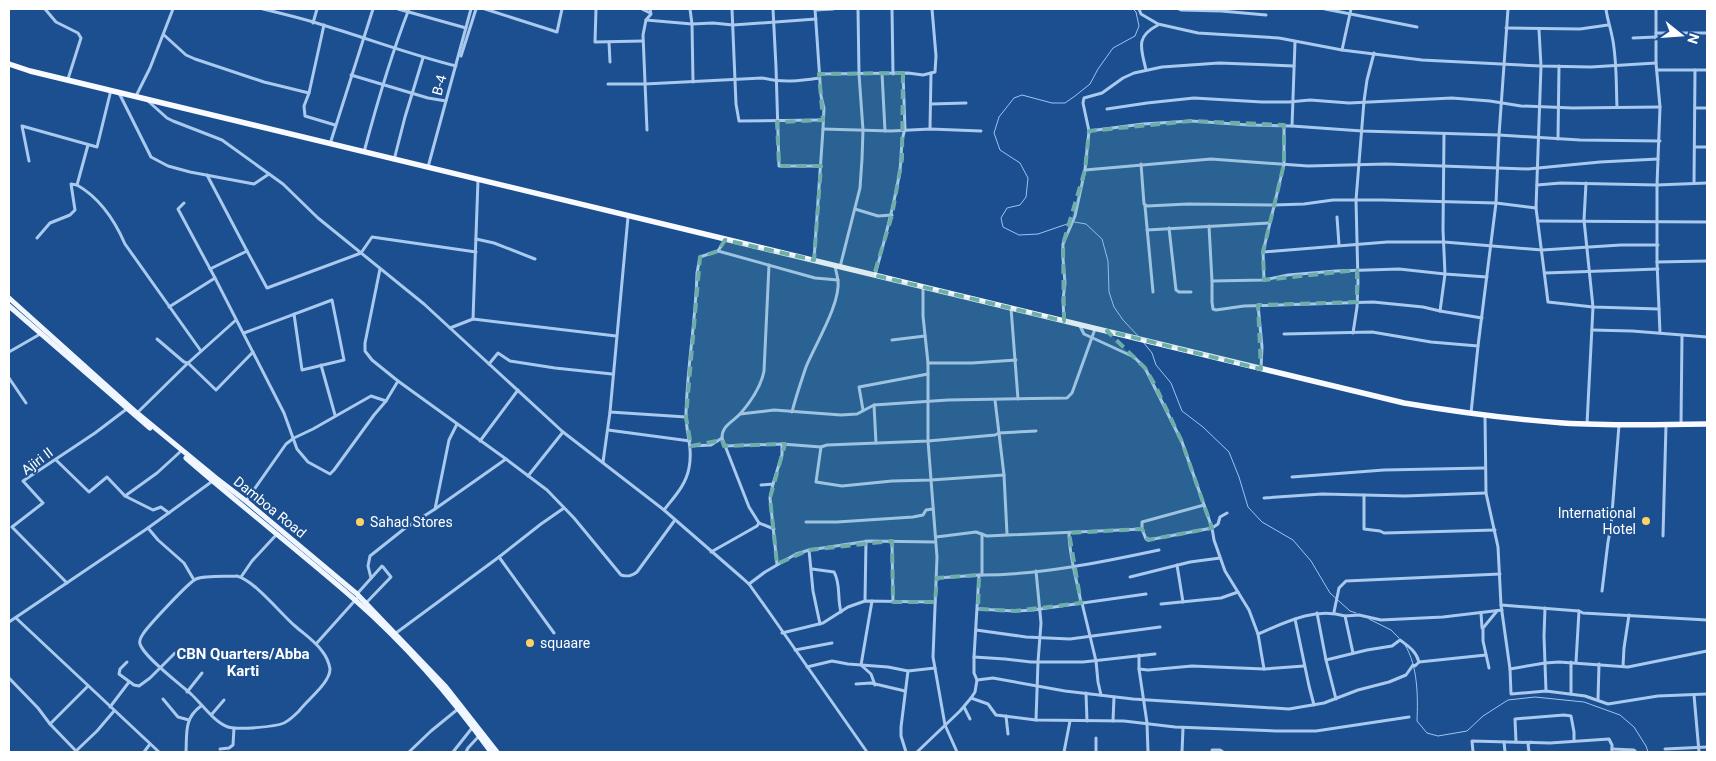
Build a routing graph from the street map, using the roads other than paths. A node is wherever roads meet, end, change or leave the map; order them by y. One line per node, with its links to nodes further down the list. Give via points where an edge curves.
1 (45, 9): 78 (street, via 56,22 78,33 81,38)
2 (173, 9): 47 (street)
3 (262, 9): 35 (street)
4 (316, 9): 35 (street)
5 (373, 9): 49 (street)
6 (398, 9): 28 (street)
7 (471, 9): 43 (street, B-4)
8 (476, 9): 91 (street)
9 (485, 9): 10 (street, via 557,32)
10 (562, 9)
11 (596, 9): 52 (street, via 595,42)
12 (642, 9): 30 (street)
13 (650, 9): 30 (street)
14 (690, 9): 37 (street)
15 (732, 9): 40 (street)
16 (773, 9): 36 (street)
17 (833, 9): 29 (street)
18 (858, 9): 74 (street)
19 (892, 9): 75 (street)
20 (932, 9): 73 (street, via 936,56 935,72)
21 (1139, 9): 38 (street, via 1141,14)
22 (1179, 9): 32 (street)
23 (1325, 9): 31 (street)
24 (1350, 9): 31 (street)
25 (1508, 9): 44 (street)
26 (1606, 9): 41 (street)
27 (1656, 9): 48 (street)
28 (408, 10): 43 (street); 54 (street)
29 (815, 10): 33 (street)
30 (651, 14): 34 (street)
31 (1349, 14): 42 (street); 55 (street)
32 (1266, 15)
33 (816, 19): 36 (street); 77 (street)
34 (646, 20): 37 (street); 51 (street)
35 (313, 22): 39 (street)
36 (774, 22): 40 (street); 81 (street)
37 (692, 24): 40 (street); 80 (street)
38 (1158, 24): 53 (street, via 1198,33); 67 (street, via 1142,38)
39 (324, 25): 49 (street); 87 (street)
40 (733, 25): 79 (street)
41 (1608, 25): 45 (street); 66 (street)
42 (1416, 27)
43 (466, 28): 62 (street, B-4)
44 (1506, 28): 45 (street); 59 (street)
45 (1539, 30): 64 (street)
46 (1707, 33): 48 (street)
47 (164, 35): 87 (street, via 186,55 264,82); 89 (street)
48 (1656, 35): 50 (street); 60 (street)
49 (364, 38): 54 (street); 76 (street)
50 (1633, 38)
51 (643, 41): 52 (street); 84 (street)
52 (609, 42): 58 (street)
53 (1295, 42): 55 (street); 63 (street)
54 (394, 47): 57 (street); 82 (street)
55 (1342, 50): 56 (street)
56 (1374, 53): 59 (street, via 1422,60); 93 (street)
57 (423, 58): 62 (street); 88 (street)
58 (610, 62)
59 (1504, 63): 64 (street); 94 (street)
60 (1656, 63): 66 (street); 68 (street)
61 (9, 64): 78 (highway)
62 (456, 66): 91 (street, B-4)
63 (1294, 66): 67 (street, via 1219,63); 92 (street)
64 (1540, 66): 65 (street); 97 (street)
65 (1559, 66): 66 (street); 98 (street)
66 (1616, 66): 99 (street)
67 (1146, 70): 116 (street, via 1084,98)
68 (1657, 70): 69 (street); 100 (street)
69 (1695, 70): 70 (street); 101 (street)
70 (1707, 70)
71 (882, 73): 74 (street); 75 (street); 114 (street)
72 (903, 73): 73 (street); 75 (street); 113 (street)
73 (931, 73): 95 (street)
74 (858, 74): 77 (street); 112 (street)
75 (893, 74)
76 (351, 75): 82 (street); 106 (street)
77 (819, 76): 81 (street); 104 (street)
78 (68, 80): 85 (highway)
79 (736, 81): 80 (street); 81 (street, via 762,78); 105 (street, via 739,121)
80 (693, 82): 84 (street)
81 (776, 82): 105 (street)
82 (383, 84): 88 (street); 127 (street)
83 (608, 84): 84 (street)
84 (645, 84): 111 (street)
85 (111, 90): 86 (highway); 124 (street, via 97,147)
86 (118, 92): 89 (highway); 141 (street, via 151,157 168,166)
87 (309, 93): 106 (street, via 304,116)
88 (412, 93): 91 (street); 129 (street)
89 (136, 96): 90 (highway)
90 (146, 99): 123 (highway); 140 (street, via 167,118 222,140)
91 (446, 99): 136 (street, B-4)
92 (1294, 102): 93 (street); 103 (street, via 1194,98); 108 (street)
93 (1364, 102): 94 (street, via 1452,98); 117 (street)
94 (1501, 103): 97 (street); 119 (street)
95 (932, 104): 96 (street); 110 (street)
96 (966, 104)
97 (1540, 106): 98 (street); 120 (street)
98 (1559, 107): 99 (street); 121 (street)
99 (1617, 107): 100 (street)
100 (1660, 107): 122 (street)
101 (1696, 108): 102 (street); 125 (street)
102 (1707, 108)
103 (1107, 109)
104 (823, 120): 105 (street); 109 (street)
105 (777, 122): 135 (street, via 779,166)
106 (336, 125): 123 (street)
107 (1284, 126): 108 (street); 116 (street, via 1191,121); 132 (street)
108 (1292, 126): 117 (street)
109 (823, 129): 112 (street); 135 (street)
110 (930, 129): 113 (street); 115 (street)
111 (647, 130)
112 (863, 130): 114 (street); 156 (street, via 860,188)
113 (905, 130): 114 (street); 158 (street)
114 (885, 131)
115 (981, 131)
116 (1088, 131): 139 (street)
117 (1362, 131): 118 (street); 133 (street)
118 (1444, 134): 119 (street); 134 (street)
119 (1499, 135): 120 (street); 137 (street)
120 (1539, 139): 121 (street); 138 (street)
121 (1558, 139): 122 (street)
122 (1660, 140): 128 (street)
123 (330, 144): 127 (highway)
124 (88, 145): 130 (street, via 22,126); 148 (street)
125 (1695, 147): 126 (street); 144 (street)
126 (1707, 147)
127 (364, 152): 129 (highway)
128 (1658, 159): 138 (street); 147 (street)
129 (394, 160): 136 (highway)
130 (29, 161)
131 (1141, 164): 132 (street, via 1211,159); 139 (street); 154 (street)
132 (1284, 164): 133 (street); 153 (street)
133 (1359, 165): 134 (street); 149 (street)
134 (1445, 165): 137 (street); 150 (street)
135 (821, 166): 184 (street)
136 (427, 168): 142 (highway)
137 (1498, 168): 138 (street); 152 (street)
138 (1537, 168): 146 (street)
139 (1085, 170): 217 (street, via 1074,216 1063,244)
140 (269, 174): 141 (street, via 254,184); 180 (street)
141 (207, 175): 178 (street)
142 (478, 180): 157 (highway); 169 (street)
143 (1586, 183): 146 (street); 147 (street); 160 (street)
144 (1694, 183): 145 (street); 147 (street)
145 (1707, 183)
146 (1537, 185): 155 (street)
147 (1657, 185): 164 (street)
148 (77, 186): 168 (street, via 71,184 75,210 50,223); 208 (street, via 87,191 118,226 125,244)
149 (1356, 200): 150 (street); 153 (street); 172 (street)
150 (1444, 201): 152 (street); 171 (street)
151 (184, 203): 197 (street, via 178,209)
152 (1496, 203): 155 (street); 174 (street)
153 (1274, 205): 154 (street); 163 (street)
154 (1145, 206): 167 (street)
155 (1536, 208): 161 (street)
156 (855, 209): 158 (street, via 878,216); 188 (street)
157 (628, 216): 170 (highway); 227 (street)
158 (892, 216): 195 (street)
159 (1337, 217): 173 (street)
160 (1584, 220): 161 (street); 164 (street); 176 (street)
161 (1538, 221): 177 (street)
162 (1707, 222): 164 (street)
163 (1269, 223): 165 (street); 182 (street)
164 (1657, 223): 175 (street)
165 (1209, 226): 166 (street); 200 (street)
166 (1169, 228): 167 (street); 203 (street, via 1176,290)
167 (1147, 230): 202 (street)
168 (36, 238)
169 (476, 239): 181 (street); 183 (street)
170 (725, 240): 179 (street); 184 (highway)
171 (1444, 242): 172 (street); 174 (street); 194 (street)
172 (1357, 244): 173 (street); 191 (street)
173 (1339, 245): 182 (street)
174 (1491, 245): 177 (street); 196 (street)
175 (1658, 245): 176 (street); 186 (street)
176 (1588, 247): 177 (street); 192 (street)
177 (1542, 250): 193 (street)
178 (247, 251): 180 (street, via 267,288); 197 (street, via 210,269)
179 (718, 251): 187 (street); 266 (street, via 700,258 697,273)
180 (361, 252): 181 (street, via 372,237); 189 (street)
181 (476, 252): 215 (street)
182 (1263, 252): 199 (street)
183 (535, 259)
184 (814, 260): 188 (highway)
185 (1707, 261): 186 (street)
186 (1658, 262): 190 (street)
187 (769, 265): 198 (street, via 815,278); 263 (street, via 762,383)
188 (837, 267): 195 (highway); 198 (street)
189 (380, 269): 219 (street); 247 (street, via 365,351)
190 (1658, 269): 192 (street); 211 (street)
191 (1357, 270): 194 (street, via 1399,269); 199 (street); 205 (street)
192 (1589, 270): 193 (street); 210 (street)
193 (1545, 273): 210 (street, via 1548,302)
194 (1445, 274): 196 (street); 212 (street)
195 (874, 275): 201 (highway)
196 (1486, 277): 214 (street)
197 (215, 278): 208 (street); 216 (street)
198 (838, 280): 260 (street, via 833,306 807,365)
199 (1264, 280): 200 (street)
200 (1212, 281): 206 (street, via 1212,302 1216,310)
201 (923, 286): 209 (highway); 228 (street)
202 (1153, 292)
203 (1191, 292)
204 (9, 298): 222 (main road, Damboa Road)
205 (1357, 302): 206 (street); 212 (street, via 1402,304); 224 (street)
206 (1258, 305): 243 (street)
207 (9, 306): 222 (main road, Damboa Road)
208 (169, 307): 235 (street)
209 (1010, 307): 217 (highway); 238 (street)
210 (1593, 307): 211 (street); 221 (street)
211 (1659, 309): 225 (street)
212 (1440, 311): 214 (street)
213 (294, 314): 223 (street); 242 (street, via 302,370); 242 (street, via 332,300 344,360)
214 (1482, 318): 234 (street)
215 (472, 319): 219 (street); 227 (street)
216 (236, 320): 223 (street); 235 (street)
217 (1064, 321): 218 (highway)
218 (1079, 324): 220 (highway); 231 (street, via 1084,334)
219 (450, 328): 241 (street)
220 (1095, 328): 231 (street); 243 (highway)
221 (1592, 330): 225 (street); 268 (street)
222 (42, 332): 236 (street); 257 (main road, Damboa Road)
223 (244, 333): 237 (street)
224 (1353, 333): 226 (street); 234 (street, via 1372,332)
225 (1660, 333): 229 (street)
226 (1284, 334)
227 (616, 336): 244 (street)
228 (925, 336): 233 (street); 240 (street)
229 (1682, 336): 230 (street); 271 (street)
230 (1707, 337)
231 (1092, 338): 251 (street, via 1068,398); 304 (street, via 1134,357 1145,368 1182,442)
232 (157, 339): 239 (street)
233 (892, 340)
234 (1478, 346): 261 (street)
235 (201, 351): 239 (street)
236 (9, 352)
237 (253, 352): 239 (street, via 216,390); 277 (street)
238 (1016, 360): 240 (street); 251 (street)
239 (188, 363): 262 (street)
240 (928, 363): 245 (street)
241 (490, 364): 244 (street, via 498,353 510,361); 250 (street)
242 (321, 365): 265 (street)
243 (1261, 369): 261 (highway, via 1404,403)
244 (612, 374): 259 (street)
245 (928, 374): 254 (street); 258 (street, via 858,386)
246 (9, 378): 248 (street)
247 (398, 382): 253 (street); 267 (street)
248 (12, 383): 249 (street); 255 (street)
249 (9, 387)
250 (518, 390): 275 (street); 281 (street)
251 (1018, 399): 252 (street)
252 (994, 400): 254 (street); 276 (street)
253 (386, 401): 265 (street, via 371,396); 277 (street, via 330,474 306,460 297,449)
254 (929, 401): 256 (street); 280 (street)
255 (26, 403)
256 (874, 405): 258 (street); 282 (street)
257 (128, 408): 262 (main road, Damboa Road); 289 (street, Ajiri II)
258 (863, 410): 260 (street, via 857,414 841,415)
259 (610, 412): 266 (street); 273 (street)
260 (792, 412): 263 (street, via 774,410)
261 (1471, 413): 264 (highway)
262 (136, 414): 287 (main road, Damboa Road); 295 (main road, Damboa Road)
263 (740, 414): 278 (street, via 724,428)
264 (1485, 415): 268 (highway); 291 (street)
265 (335, 416): 277 (street)
266 (686, 417): 279 (street)
267 (457, 424): 281 (street); 306 (street, via 447,447)
268 (1587, 424): 269 (highway)
269 (1620, 424): 270 (highway); 347 (street, via 1612,526)
270 (1666, 424): 271 (highway); 323 (street)
271 (1681, 424): 272 (highway)
272 (1707, 424)
273 (608, 430): 279 (street); 290 (street)
274 (1036, 431): 276 (street)
275 (563, 432): 290 (street); 292 (street)
276 (999, 433): 280 (street); 293 (street)
277 (294, 438): 303 (street, via 286,444)
278 (722, 438): 284 (street, via 711,445); 285 (street)
279 (690, 441): 284 (street)
280 (928, 441): 282 (street); 296 (street)
281 (480, 442): 288 (street)
282 (876, 443): 286 (street)
283 (782, 444): 285 (street); 286 (street); 297 (street)
284 (691, 446): 308 (street, via 687,478)
285 (724, 446): 312 (street, via 749,507)
286 (821, 447): 296 (street, via 817,483 842,486)
287 (180, 452): 295 (main road, Damboa Road); 301 (street)
288 (506, 459): 292 (street); 306 (street)
289 (56, 460): 301 (street, via 89,492 108,477); 345 (street, Ajiri II, via 23,481 43,503 12,526)
290 (603, 463): 308 (street)
291 (1485, 468): 294 (street, via 1384,470); 299 (street)
292 (528, 476): 305 (street)
293 (1004, 476): 296 (street); 322 (street)
294 (1292, 477)
295 (214, 479): 303 (main road, Damboa Road); 310 (street); 319 (main road, Damboa Road)
296 (931, 480): 307 (street)
297 (773, 484): 298 (street); 315 (street, via 770,498)
298 (761, 485)
299 (1486, 493): 300 (street); 318 (street)
300 (1364, 494): 302 (street); 318 (street, via 1364,529 1384,533)
301 (125, 496): 310 (street, via 153,510 161,507)
302 (1264, 498)
303 (246, 501): 319 (main road, Damboa Road)
304 (1204, 505): 316 (street); 317 (street, via 1142,522)
305 (564, 508): 311 (street, via 626,577 638,572); 331 (street)
306 (435, 509): 342 (street, via 370,556)
307 (933, 509): 313 (street, via 913,517); 324 (street)
308 (664, 510): 311 (street)
309 (1227, 513): 316 (street, via 1220,516 1218,524)
310 (169, 514): 314 (street)
311 (674, 520): 330 (street)
312 (759, 522): 315 (street); 330 (street)
313 (806, 522)
314 (148, 528): 344 (street, via 184,563); 345 (street)
315 (774, 528): 333 (street)
316 (1212, 528): 317 (street, via 1148,540); 332 (street)
317 (1142, 529): 320 (street)
318 (1495, 530): 338 (street)
319 (278, 532): 340 (street); 350 (main road, Damboa Road)
320 (1069, 533): 322 (street); 334 (street)
321 (982, 534): 322 (street); 324 (street); 339 (street)
322 (1007, 534)
323 (1662, 536)
324 (936, 537): 327 (street)
325 (866, 541): 326 (street); 328 (street); 351 (street)
326 (892, 541): 327 (street); 353 (street)
327 (936, 542): 343 (street)
328 (810, 550): 333 (street); 336 (street)
329 (1158, 550): 334 (street)
330 (711, 552): 346 (street)
331 (499, 557): 380 (street); 381 (street)
332 (1220, 558): 335 (street); 348 (street)
333 (778, 564): 346 (street)
334 (1074, 565): 337 (street); 356 (street)
335 (1176, 565): 341 (street); 355 (street)
336 (812, 569): 365 (street, via 836,574); 375 (street)
337 (1036, 571): 339 (street); 360 (street)
338 (1500, 574): 359 (street); 366 (street, via 1346,581 1339,588)
339 (981, 575): 343 (street); 362 (street)
340 (241, 577): 344 (street); 386 (street)
341 (1130, 577)
342 (371, 578): 350 (street); 357 (street, via 382,566 391,577)
343 (937, 578): 354 (street)
344 (194, 580): 407 (street, via 153,621 140,641 147,655)
345 (67, 583): 371 (street)
346 (749, 584): 379 (street)
347 (1602, 591)
348 (1238, 592): 355 (street, via 1221,598); 382 (street)
349 (1146, 594): 356 (street)
350 (357, 597): 357 (main road, Damboa Road); 386 (street); 442 (main road, Damboa Road)
351 (865, 601): 352 (street); 365 (street)
352 (872, 601): 353 (street); 404 (street)
353 (893, 602): 354 (street)
354 (935, 602): 409 (street, via 932,648)
355 (1183, 602): 358 (street)
356 (1082, 603): 360 (street); 383 (street)
357 (366, 604): 381 (main road, Damboa Road)
358 (1161, 604)
359 (1501, 605): 361 (street); 363 (street)
360 (1040, 608): 362 (street, via 1016,611); 384 (street)
361 (1545, 608): 364 (street); 402 (street)
362 (978, 609): 378 (street)
363 (1500, 611): 368 (street); 377 (street); 412 (street)
364 (1579, 611): 369 (street); 401 (street)
365 (841, 612): 375 (street)
366 (1334, 612): 367 (street); 370 (street)
367 (1317, 613): 372 (street); 395 (street)
368 (1481, 613): 370 (street, via 1381,620 1359,615); 377 (street)
369 (1629, 615): 373 (street); 406 (street)
370 (1345, 616): 390 (street)
371 (16, 618): 374 (street); 422 (street)
372 (1295, 619): 382 (street); 405 (street)
373 (1707, 620)
374 (9, 622)
375 (820, 624): 379 (street)
376 (1160, 627): 383 (street)
377 (1482, 628): 393 (street)
378 (976, 630): 384 (street); 394 (street)
379 (782, 632): 387 (street)
380 (554, 633)
381 (396, 634): 481 (main road, Damboa Road, via 446,687)
382 (1258, 634): 413 (street)
383 (1090, 636): 384 (street); 396 (street)
384 (1040, 638): 398 (street)
385 (832, 642): 387 (street)
386 (316, 644): 457 (street, via 328,660 328,676 295,715 277,725)
387 (795, 650): 408 (street)
388 (1707, 651): 406 (street)
389 (175, 653): 407 (street)
390 (1353, 653): 395 (street); 399 (street, via 1392,646 1400,640 1409,645)
391 (1155, 654): 392 (street)
392 (1139, 655): 396 (street); 411 (street)
393 (1486, 655): 399 (street); 410 (street)
394 (974, 658): 398 (street); 417 (street)
395 (1326, 660): 434 (street)
396 (1096, 661): 398 (street); 429 (street)
397 (127, 662): 418 (street, via 119,674)
398 (1038, 662): 421 (street)
399 (1419, 662): 434 (street, via 1406,675)
400 (1571, 662): 401 (street); 402 (street); 427 (street)
401 (1576, 662): 403 (street)
402 (1545, 663): 412 (street); 424 (street)
403 (1599, 664): 406 (street); 437 (street)
404 (861, 665): 408 (street, via 832,661); 414 (street); 420 (street)
405 (1304, 666): 413 (street); 438 (street)
406 (1623, 666)
407 (161, 667): 418 (street, via 144,684 139,686); 425 (street)
408 (807, 667): 482 (street)
409 (935, 668): 414 (street); 455 (street)
410 (1489, 668)
411 (1139, 669): 413 (street, via 1199,666); 436 (street)
412 (1510, 669): 424 (street, via 1512,695)
413 (1264, 670)
414 (908, 671): 423 (street)
415 (202, 673): 425 (street)
416 (9, 678): 454 (street)
417 (977, 680): 421 (street, via 993,678); 432 (street)
418 (130, 682): 440 (street)
419 (856, 684): 420 (street)
420 (875, 685): 423 (street)
421 (1038, 685): 426 (street); 449 (street)
422 (88, 686): 440 (street); 454 (street)
423 (905, 691): 483 (street, via 901,736)
424 (1546, 691): 427 (street)
425 (187, 692): 439 (street)
426 (1086, 693): 429 (street); 451 (street)
427 (1571, 694): 437 (street)
428 (1707, 694): 430 (street)
429 (1101, 695): 431 (street)
430 (1694, 695): 437 (street, via 1658,696 1608,704); 467 (street)
431 (1114, 697): 436 (street); 452 (street)
432 (972, 698): 441 (street); 445 (street, via 988,704 996,715)
433 (163, 699): 448 (street, via 178,717)
434 (1336, 699): 438 (street)
435 (224, 700): 444 (street)
436 (1145, 700): 438 (street, via 1289,709); 453 (street)
437 (1598, 700)
438 (1314, 705)
439 (201, 706): 444 (street); 448 (street)
440 (110, 707): 443 (street)
441 (964, 707): 447 (street); 455 (street)
442 (458, 709): 456 (main road, Damboa Road); 477 (street)
443 (114, 711): 466 (street); 472 (street)
444 (212, 714): 457 (street, via 223,725)
445 (1006, 716): 449 (street); 459 (street)
446 (1409, 717): 458 (street, via 1316,730)
447 (970, 719)
448 (189, 720): 476 (street)
449 (1036, 720): 450 (street)
450 (1070, 721): 451 (street); 486 (street)
451 (1087, 721): 452 (street)
452 (1113, 721): 453 (street)
453 (1147, 723): 458 (street); 488 (street)
454 (50, 724): 472 (street)
455 (945, 725): 484 (street); 485 (street)
456 (473, 727): 460 (main road, Damboa Road); 478 (street)
457 (234, 728): 469 (street, via 233,745)
458 (1183, 728): 489 (street)
459 (1008, 734)
460 (479, 736): 479 (street); 480 (main road, Damboa Road)
461 (1096, 738): 487 (street)
462 (1504, 742): 463 (street); 491 (street, via 1472,741); 492 (street)
463 (1516, 742): 464 (street); 465 (street, via 1515,719 1571,716)
464 (1532, 742): 465 (street); 493 (street, via 1528,744)
465 (1574, 742): 473 (street, via 1609,740)
466 (150, 744): 474 (street); 475 (street)
467 (1698, 747): 468 (street); 470 (street); 495 (street)
468 (1707, 747)
469 (220, 749)
470 (1665, 749)
471 (1212, 750): 490 (street)
472 (77, 751)
473 (1612, 751): 494 (street)
474 (144, 752)
475 (159, 752)
476 (186, 752)
477 (409, 752)
478 (453, 752)
479 (466, 752)
480 (491, 752)
481 (497, 752)
482 (867, 752)
483 (906, 752)
484 (918, 752)
485 (957, 752)
486 (1064, 752)
487 (1096, 752)
488 (1148, 752)
489 (1182, 752)
490 (1223, 752)
491 (1473, 752)
492 (1505, 752)
493 (1529, 752)
494 (1636, 752)
495 (1699, 752)

